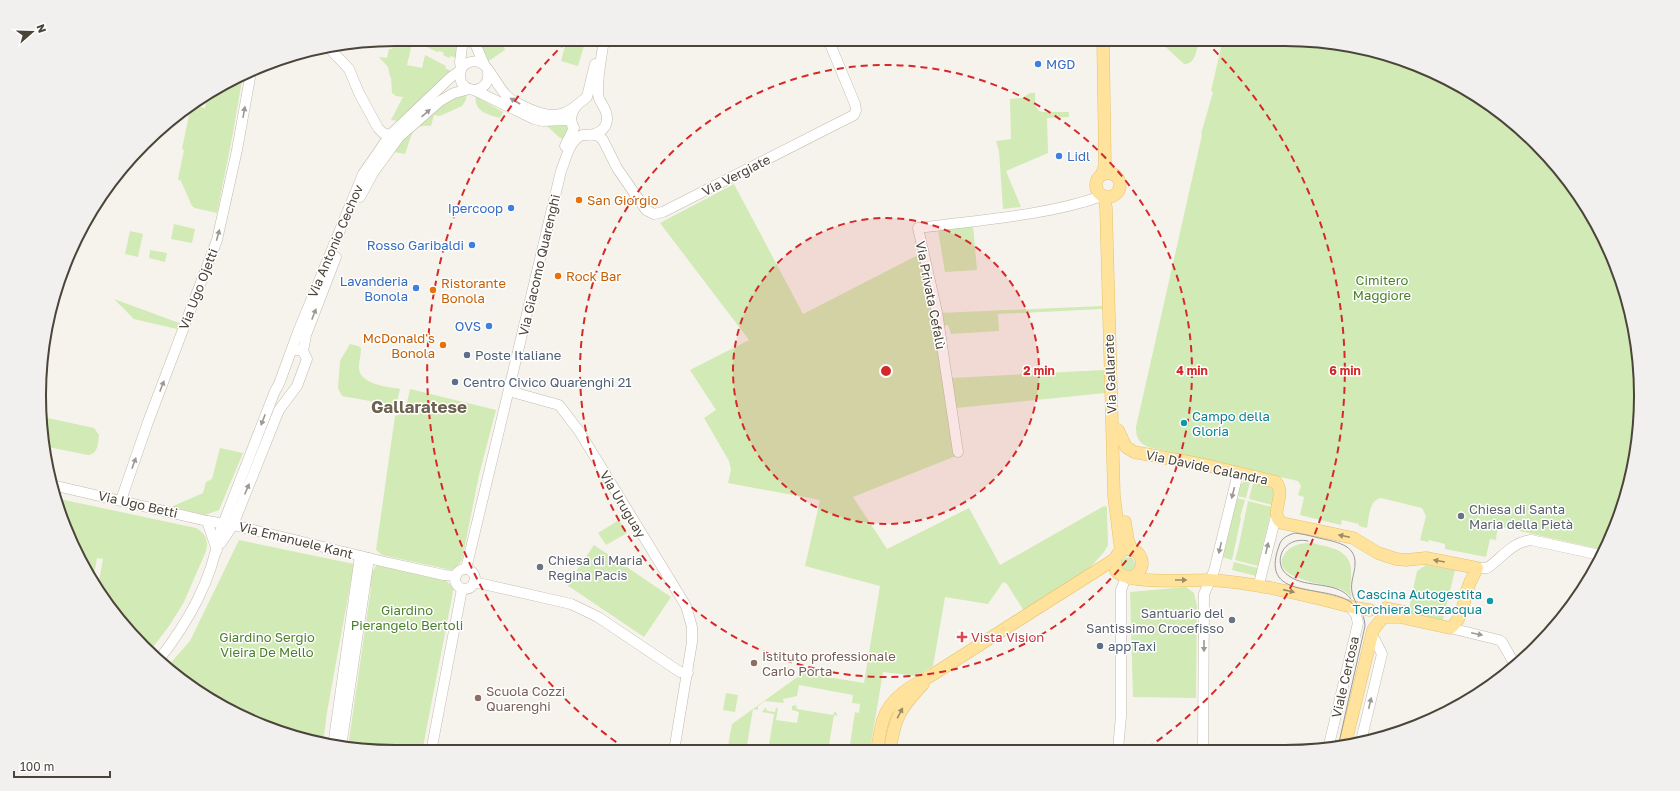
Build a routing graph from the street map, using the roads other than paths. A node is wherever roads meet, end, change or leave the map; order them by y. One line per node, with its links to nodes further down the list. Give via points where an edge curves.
1 (462, 46): 10 (street)
2 (476, 46): 9 (street)
3 (600, 46): 13 (street, Via Giacomo Quarenghi, via 588,96)
4 (603, 46): 14 (street, Via Giacomo Quarenghi, via 598,89 598,99)
5 (831, 46): 21 (street, Via Vergiate, via 855,104 856,112 851,117 661,213 654,214 646,210)
6 (1103, 46): 20 (main road, Via Gallarate)
7 (1108, 46): 20 (main road, Via Gallarate)
8 (333, 52): 18 (street, via 349,69 359,93 381,131)
9 (486, 68): 10 (street, via 476,61 471,61); 12 (street, via 486,84); 13 (street, one-way to 9, via 560,114 538,113 507,96)
10 (461, 70): 12 (street, via 463,85); 18 (street, Via Antonio Cechov, via 451,77)
11 (250, 78): 33 (street, Via Ugo Ojetti, one-way to 11, via 217,240)
12 (472, 90): 15 (street, via 526,117 543,121 568,120); 18 (street, Via Antonio Cechov, one-way to 12, via 440,101 457,92)
13 (580, 103): 14 (street, via 594,101); 15 (street, Via Giacomo Quarenghi, via 572,115)
14 (602, 106): 16 (street, Via Giacomo Quarenghi, via 607,116)
15 (573, 125): 17 (street, via 577,131); 19 (street, Via Giacomo Quarenghi, via 562,156)
16 (605, 126): 17 (street, Via Giacomo Quarenghi, via 600,132); 21 (street, Via Vergiate)
17 (589, 135): 19 (street, Via Giacomo Quarenghi, via 578,137 571,145); 21 (street, Via Vergiate, via 599,136 603,140)
18 (393, 137): 23 (street, Via Antonio Cechov, one-way to 18, via 309,328 358,202); 24 (street, Via Antonio Cechov, via 363,174)
19 (561, 171): 27 (street, Via Giacomo Quarenghi)
20 (1107, 174): 22 (main road, Via Gallarate, via 1098,178 1096,185 1097,191); 22 (main road, Via Gallarate, via 1117,178 1120,185 1118,192)
21 (626, 180)
22 (1106, 196): 28 (main road, Via Gallarate); 29 (street, Via Privata Cefalù, via 1037,212 918,228 937,312); 32 (main road, Via Gallarate)
23 (303, 351): 24 (street, via 295,350); 26 (street, Via Antonio Cechov, via 307,359)
24 (291, 353): 25 (street, Via Antonio Cechov)
25 (279, 384): 26 (street, via 283,392 289,394); 36 (street, Via Antonio Cechov, one-way to 36)
26 (294, 391): 36 (street, Via Antonio Cechov, one-way to 26, via 279,410)
27 (509, 391): 43 (street, Via Giacomo Quarenghi); 58 (street, Via Uruguay, via 556,403 564,409 579,431 686,608 692,636)
28 (1118, 430): 30 (main road, Via Davide Calandra, via 1130,450); 38 (main road, Via Gallarate, via 1121,495 1126,533)
29 (958, 452)
30 (1238, 473): 34 (main road, Via Davide Calandra, via 1276,482 1281,493); 48 (street, one-way to 48, via 1214,571)
31 (58, 486): 33 (street, Via Ugo Betti)
32 (1114, 496): 38 (main road, Via Gallarate); 44 (main road, via 1112,550)
33 (121, 500): 35 (street, Via Ugo Betti)
34 (1277, 512): 42 (main road, one-way to 34, via 1426,558 1396,558 1378,553 1353,538 1282,524); 50 (street, one-way to 34)
35 (207, 521): 36 (street, Via Ugo Betti); 37 (street)
36 (228, 524): 37 (street, Via Antonio Cechov); 40 (street, Via Emanuele Kant)
37 (217, 550): 56 (street, Via Antonio Cechov, via 192,612)
38 (1122, 553): 41 (main road, Via Gallarate, via 1140,556); 44 (main road); 46 (main road, Via Gallarate, via 1114,567)
39 (1595, 555): 42 (street, via 1531,540 1511,548)
40 (364, 557): 45 (street, Via Emanuele Kant); 61 (street); 63 (street)
41 (1142, 567): 46 (main road, via 1138,574); 47 (main road, Via Gallarate)
42 (1481, 568): 54 (main road, via 1469,583 1461,615)
43 (466, 569): 45 (street, via 460,570); 49 (street, via 474,573)
44 (1091, 574): 46 (main road); 59 (main road)
45 (456, 576): 51 (street, via 456,582)
46 (1125, 576): 47 (main road); 69 (street, Via Gallarate, via 1121,590 1121,716)
47 (1154, 580): 48 (main road, one-way to 48)
48 (1209, 580): 50 (main road); 70 (street, one-way to 70, via 1204,594)
49 (474, 582): 51 (street, via 471,587); 58 (street, via 571,604 598,616 680,672)
50 (1259, 584): 52 (main road, one-way to 52)
51 (462, 589): 65 (street)
52 (1350, 606): 53 (main road); 64 (street, Viale Certosa, via 1356,614 1358,623)
53 (1379, 614): 54 (main road, via 1411,612); 55 (main road, Viale Certosa)
54 (1454, 624): 57 (street, one-way to 57, via 1499,640)
55 (1372, 634): 60 (street, Viale Certosa, one-way to 55, via 1382,654); 62 (main road, Viale Certosa)
56 (162, 656)
57 (1512, 660)
58 (688, 673): 66 (street, Via Uruguay)
59 (932, 675): 67 (main road, via 900,695 884,719); 68 (main road, one-way to 59, via 898,716 906,703)
60 (1362, 736)
61 (334, 739)
62 (1346, 739)
63 (342, 741)
64 (1330, 742)
65 (432, 745)
66 (675, 745)
67 (878, 745)
68 (891, 745)
69 (1118, 745)
70 (1203, 745)

